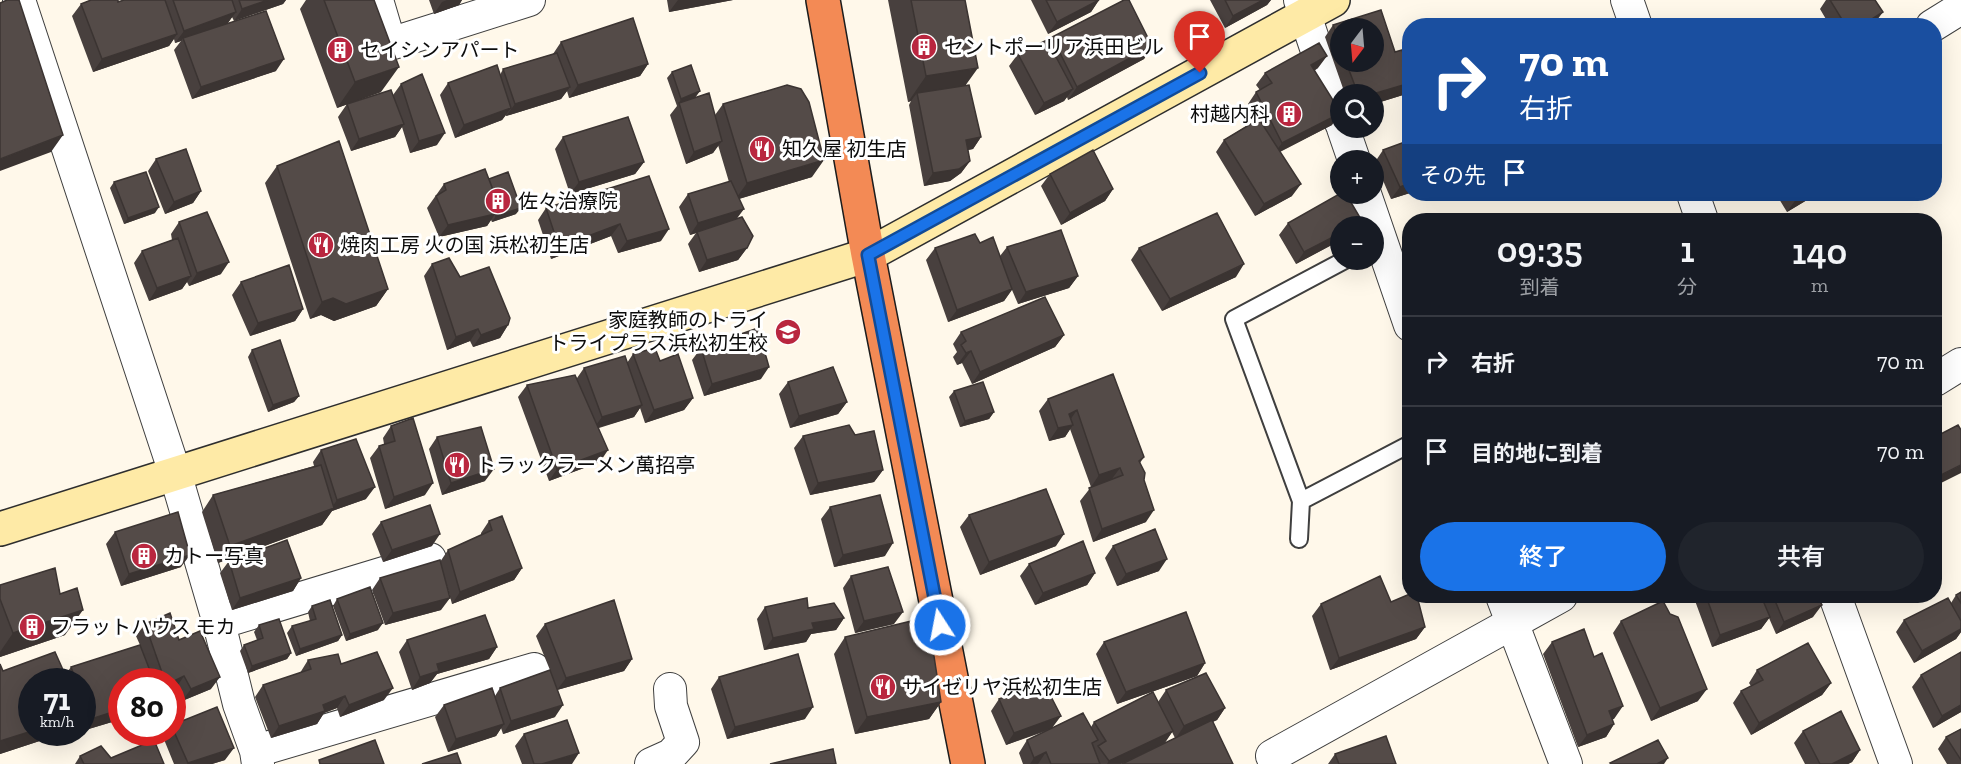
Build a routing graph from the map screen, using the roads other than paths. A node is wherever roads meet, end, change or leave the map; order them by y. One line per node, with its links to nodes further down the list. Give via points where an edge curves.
1 (19, 0): 19 (street)
2 (376, 0): 3 (street, via 390,45)
3 (529, 0)
4 (823, 0): 12 (highway)
5 (1333, 0): 7 (street)
6 (1627, 0): 9 (street)
7 (1302, 8): 11 (street); 12 (street)
8 (1961, 8): 10 (street)
9 (1633, 18)
10 (1942, 20)
11 (1330, 91)
12 (868, 255): 19 (street); 33 (highway)
13 (1384, 260): 15 (street)
14 (1330, 268): 20 (lane, via 1234,319)
15 (1402, 306)
16 (1961, 364): 17 (street)
17 (1942, 376)
18 (1402, 448): 20 (lane)
19 (175, 473): 21 (street); 27 (street)
20 (1301, 501): 22 (lane)
21 (0, 529)
22 (1299, 539)
23 (430, 559): 27 (street)
24 (1534, 603): 26 (street)
25 (1838, 603): 35 (street)
26 (1507, 610): 30 (street); 34 (street)
27 (219, 623): 31 (street)
28 (534, 669): 31 (street)
29 (670, 689): 32 (street, via 682,742 671,755)
30 (1272, 756)
31 (257, 758)
32 (651, 764)
33 (968, 764)
34 (1566, 764)
35 (1896, 764)

